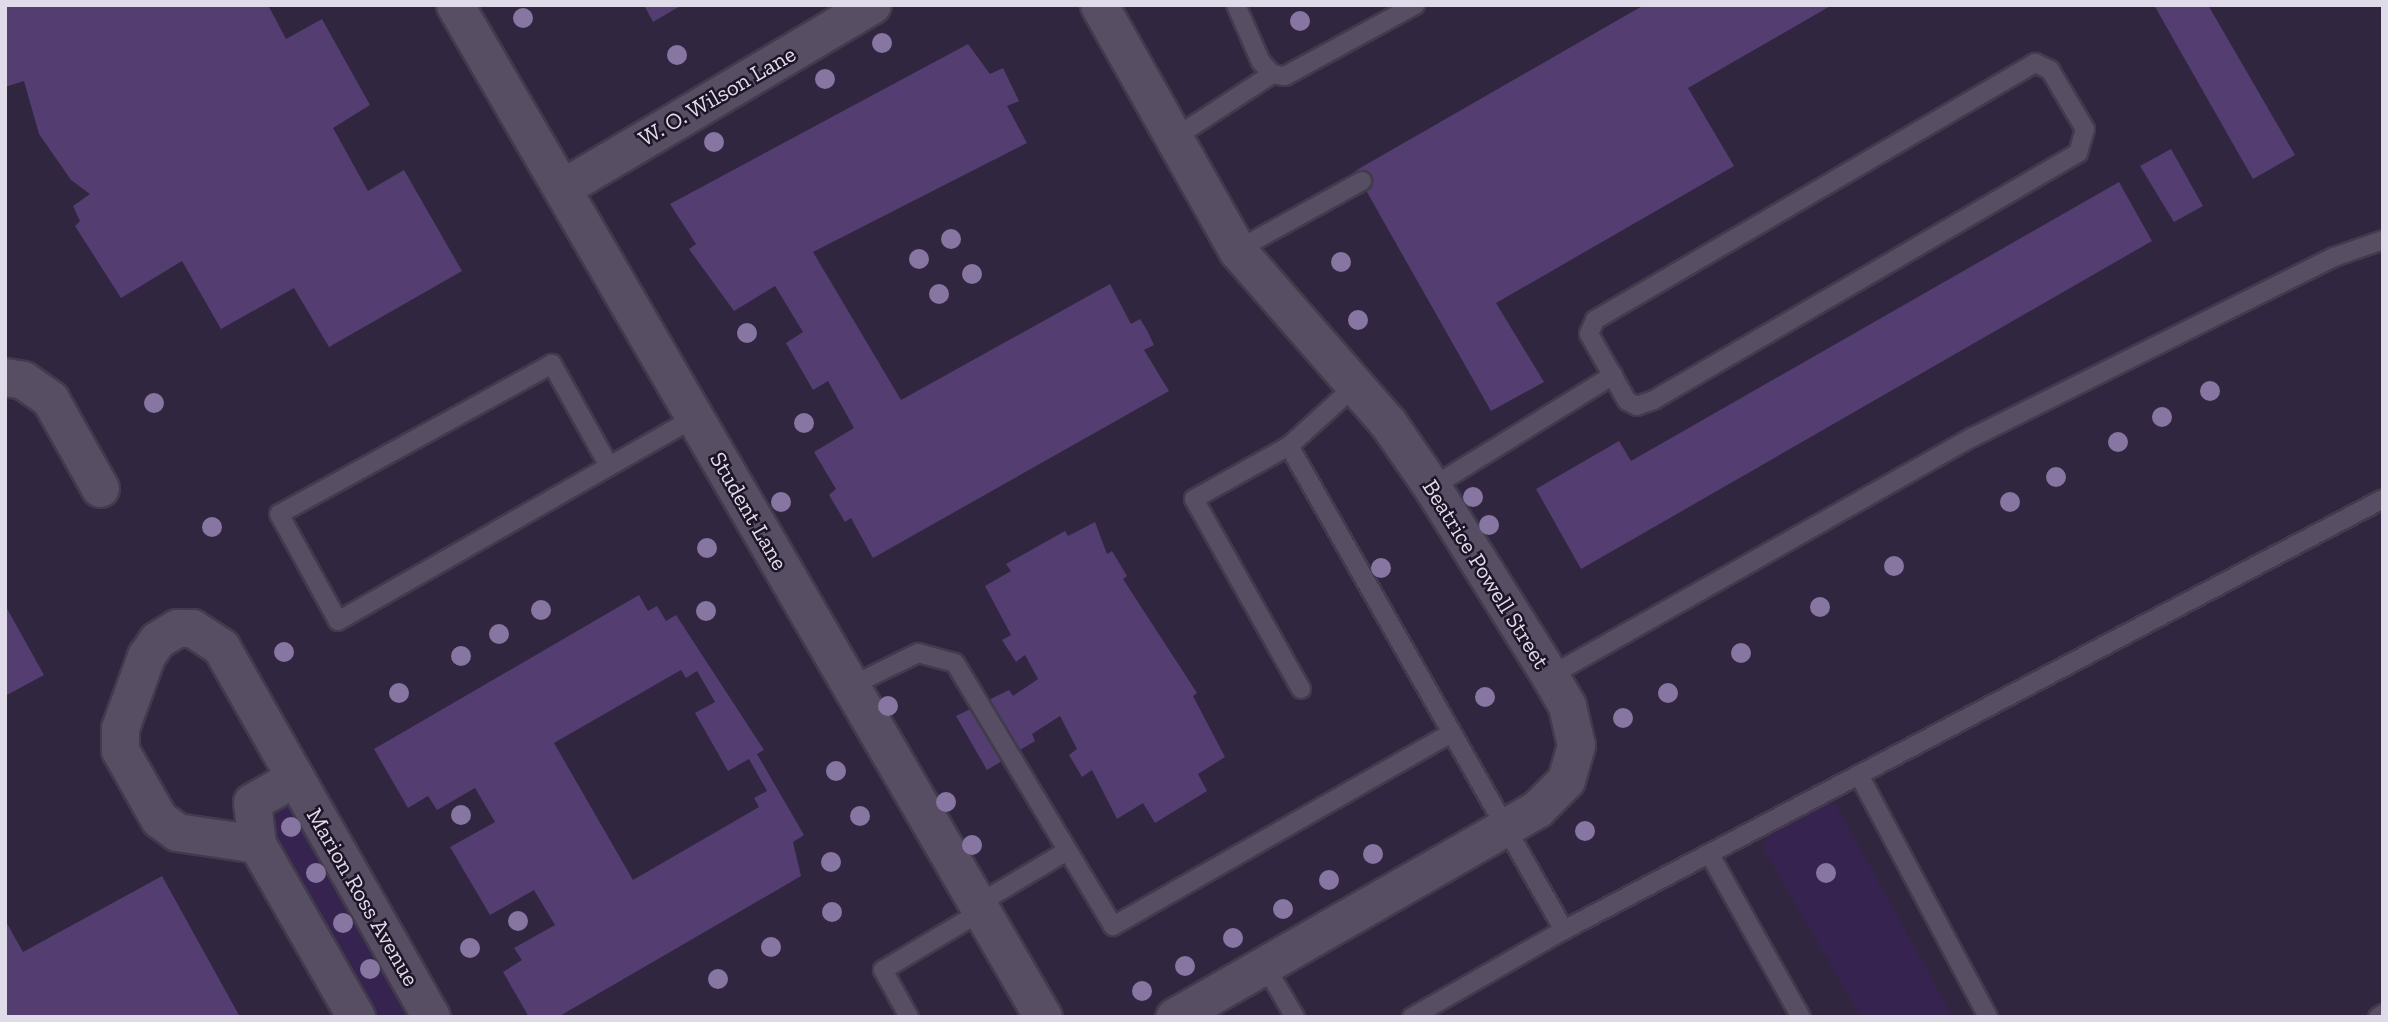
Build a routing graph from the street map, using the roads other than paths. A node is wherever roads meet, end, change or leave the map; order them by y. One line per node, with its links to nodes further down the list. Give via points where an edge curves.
1 (456, 5): 9 (street, Student Lane)
2 (872, 5): 9 (street, W. O. Wilson Lane)
3 (1099, 5): 7 (street, Beatrice Powell Street)
4 (1236, 5): 6 (lane)
5 (1415, 5): 6 (lane, via 1293,73)
6 (1272, 74): 7 (lane)
7 (1174, 138): 11 (street, Beatrice Powell Street)
8 (1362, 181): 11 (lane)
9 (562, 188): 15 (street, Student Lane)
10 (2383, 240): 21 (lane, via 2334,257 1973,437)
11 (1237, 250): 14 (street, Beatrice Powell Street)
12 (1614, 375): 12 (lane, via 1631,404 1647,403 2069,160 2083,147 2085,130 2050,70 2035,62 2018,69 1601,316 1589,334); 19 (lane)
13 (5, 377): 18 (street, via 23,380 50,399)
14 (1356, 385): 16 (lane); 19 (street, Beatrice Powell Street)
15 (695, 417): 17 (lane); 22 (street, Student Lane)
16 (1289, 446): 23 (lane, via 1194,499); 24 (lane)
17 (609, 466): 17 (lane, via 338,621 279,514 552,364)
18 (100, 488)
19 (1432, 488): 21 (street, Beatrice Powell Street)
20 (2383, 499): 26 (lane)
21 (1550, 676): 27 (street, Beatrice Powell Street, via 1573,726 1573,763 1556,794)
22 (851, 686): 29 (lane, via 918,653 955,663); 31 (street, Student Lane)
23 (1301, 689)
24 (1450, 734): 27 (lane); 29 (lane, via 1113,926)
25 (294, 778): 28 (street, via 252,802); 28 (street, Marion Ross Avenue, via 221,647 192,628 157,640 120,728 120,750 159,819 177,832); 35 (street, Marion Ross Avenue)
26 (1860, 778): 30 (lane); 42 (lane)
27 (1505, 828): 32 (lane); 33 (street, Beatrice Powell Street)
28 (257, 844): 34 (street)
29 (1067, 851): 31 (lane)
30 (1710, 855): 32 (lane); 41 (lane)
31 (980, 908): 36 (lane, via 883,970); 37 (street, Student Lane)
32 (1564, 930): 40 (lane)
33 (1265, 965): 38 (street, Beatrice Powell Street); 39 (lane)
34 (356, 1017)
35 (431, 1017)
36 (909, 1017)
37 (1043, 1017)
38 (1174, 1017)
39 (1295, 1017)
40 (1412, 1017)
41 (1801, 1017)
42 (1988, 1017)

